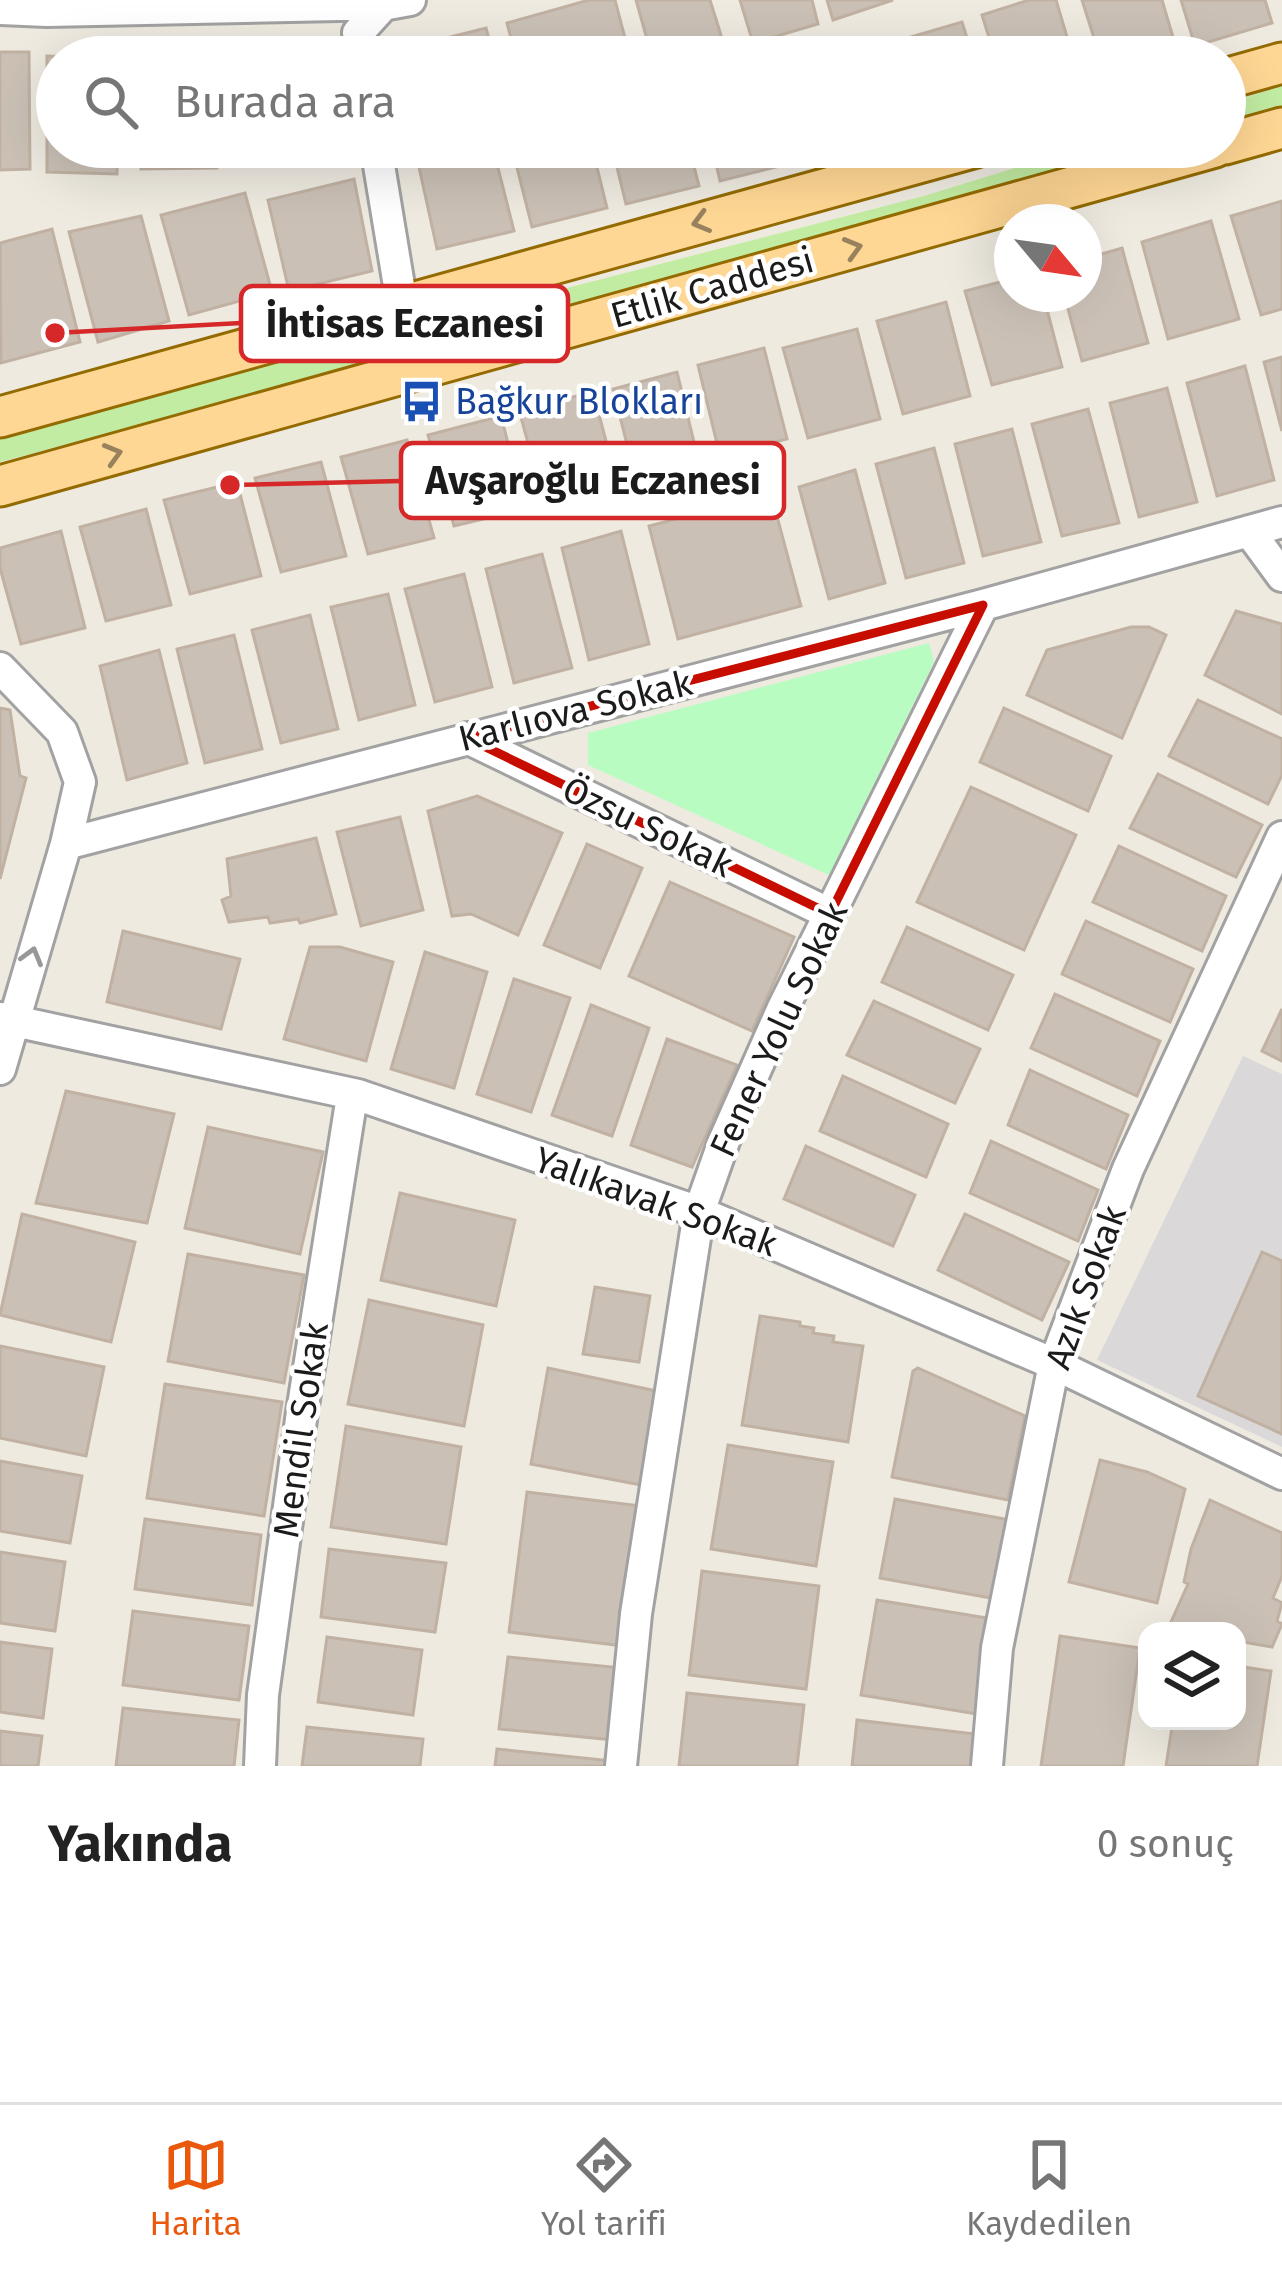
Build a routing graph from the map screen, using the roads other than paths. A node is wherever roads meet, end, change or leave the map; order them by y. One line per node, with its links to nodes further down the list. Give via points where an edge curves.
1 (395, 1): 2 (street); 3 (street)
2 (0, 9)
3 (358, 36)
4 (1282, 63): 5 (main road)
5 (1246, 73)
6 (1282, 128): 7 (main road)
7 (1246, 138)
8 (379, 168): 11 (street)
9 (899, 168): 11 (main road, Etlik Caddesi, one-way to 11)
10 (1140, 168): 13 (main road, Etlik Caddesi, one-way to 10)
11 (402, 304): 12 (main road, Etlik Caddesi)
12 (0, 417)
13 (0, 486)
14 (1282, 522): 15 (street, Karlıova Sokak)
15 (1250, 531): 16 (street); 17 (street, Karlıova Sokak)
16 (1282, 577)
17 (983, 605): 19 (street, Karlıova Sokak); 22 (street, Fener Yolu Sokak)
18 (0, 668): 21 (street, via 62,732 80,782)
19 (467, 738): 21 (street, Karlıova Sokak); 22 (street, Özsu Sokak)
20 (1282, 837): 27 (street, Azık Sokak, via 1128,1168)
21 (67, 844): 23 (street, one-way to 21)
22 (830, 914): 26 (street, Fener Yolu Sokak)
23 (7, 1019): 24 (street); 25 (street, Yalıkavak Sokak)
24 (0, 1069)
25 (352, 1096): 26 (street, Yalıkavak Sokak); 29 (street, Mendil Sokak, via 292,1483)
26 (699, 1212): 27 (street, Yalıkavak Sokak); 30 (street, Fener Yolu Sokak, via 636,1615)
27 (1054, 1364): 28 (street, Yalıkavak Sokak); 31 (street, Azık Sokak, via 997,1648)
28 (1282, 1474)
29 (260, 1766)
30 (621, 1766)
31 (987, 1766)

